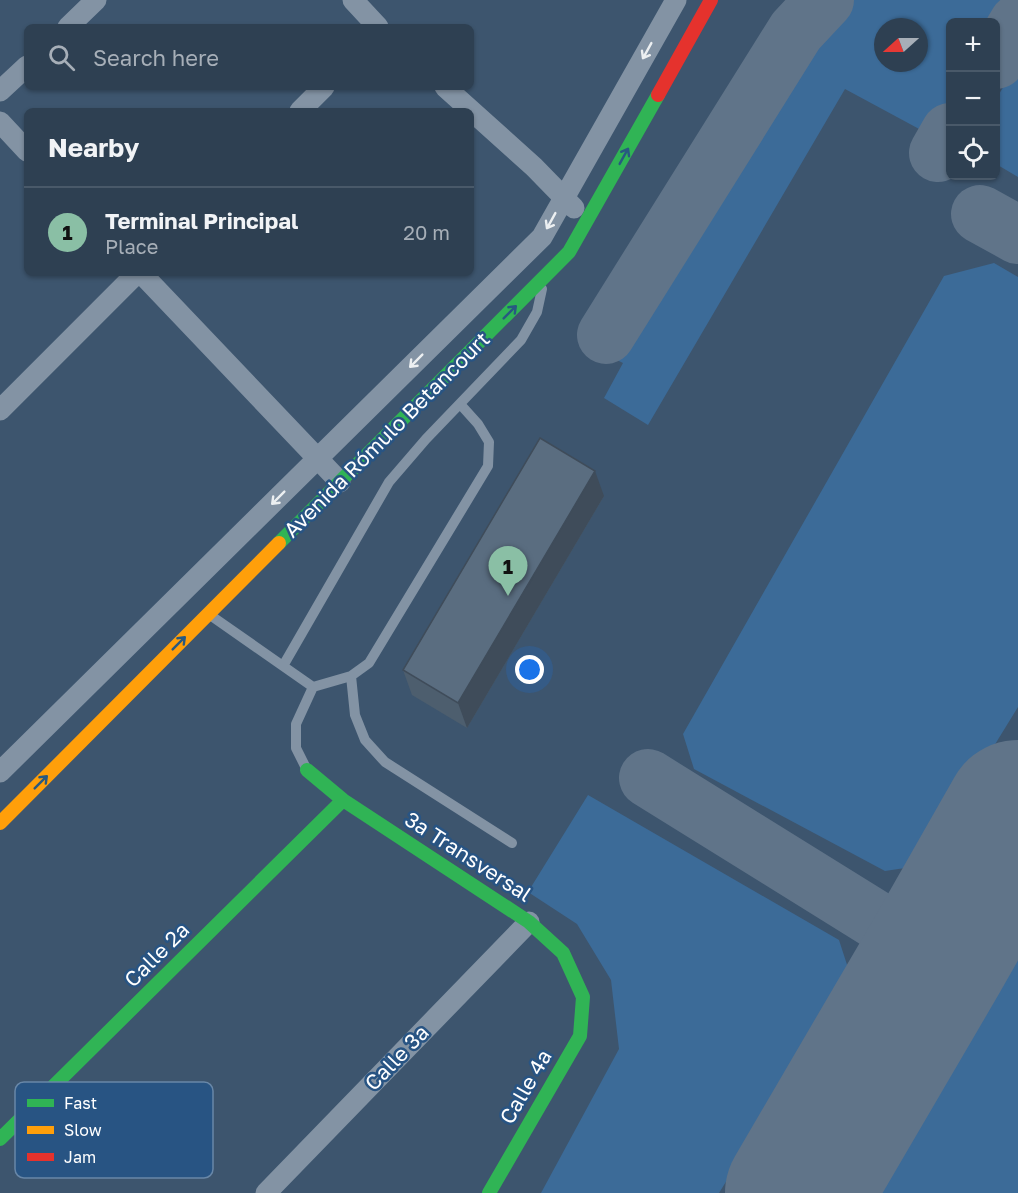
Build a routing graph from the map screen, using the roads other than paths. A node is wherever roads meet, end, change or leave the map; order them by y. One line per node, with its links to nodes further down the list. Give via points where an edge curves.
1 (96, 0): 5 (street)
2 (353, 0): 6 (street)
3 (676, 0): 16 (street, Avenida Rómulo Betancourt, one-way to 16)
4 (711, 0): 17 (street, Avenida Rómulo Betancourt, one-way to 4)
5 (71, 24)
6 (375, 24)
7 (24, 69): 10 (street)
8 (321, 90): 11 (street)
9 (448, 90): 12 (street)
10 (0, 91)
11 (303, 108)
12 (468, 108)
13 (474, 113): 16 (street)
14 (0, 122): 15 (street)
15 (24, 148)
16 (564, 198): 17 (street); 23 (street, Avenida Rómulo Betancourt, one-way to 23, via 542,237)
17 (587, 220): 20 (street, Avenida Rómulo Betancourt, via 569,252)
18 (136, 276): 22 (street)
19 (142, 276): 23 (street)
20 (546, 276): 21 (lane, via 537,312 521,340); 24 (street, Avenida Rómulo Betancourt, one-way to 20)
21 (460, 404): 26 (lane, via 389,482); 27 (lane, via 489,442 488,466 369,663)
22 (0, 410)
23 (318, 458): 24 (street); 30 (street, Avenida Rómulo Betancourt, one-way to 30)
24 (340, 482): 25 (street, Avenida Rómulo Betancourt)
25 (208, 614): 26 (lane); 32 (street, Avenida Rómulo Betancourt, one-way to 25)
26 (283, 666): 28 (lane)
27 (351, 676): 28 (lane); 33 (lane, via 355,716 364,740 385,762)
28 (313, 687): 29 (lane, via 296,724 296,748)
29 (307, 770): 31 (street, 3ª Transversal)
30 (0, 772)
31 (343, 800): 34 (street, 3ª Transversal); 36 (street, Calle 2ª)
32 (0, 823)
33 (513, 843)
34 (529, 922): 35 (street, 3ª Transversal, via 562,953); 39 (street, Calle 3ª)
35 (583, 998): 40 (street, Calle 4ª, via 580,1036)
36 (58, 1082)
37 (15, 1124): 38 (street, Calle 2ª)
38 (0, 1139)
39 (266, 1193)
40 (489, 1193)

